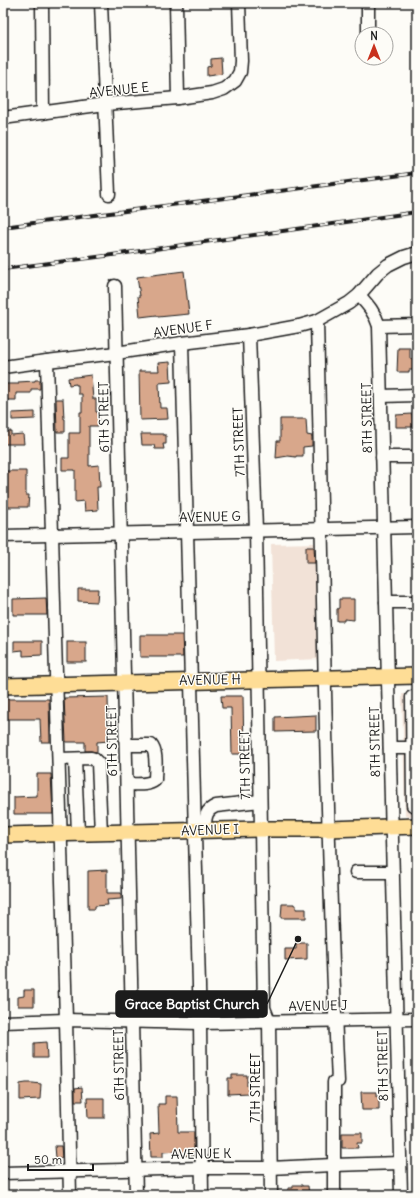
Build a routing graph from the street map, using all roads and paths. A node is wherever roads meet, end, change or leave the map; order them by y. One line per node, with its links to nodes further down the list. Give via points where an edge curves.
1 (42, 3): 9 (street)
2 (101, 3): 8 (street)
3 (176, 3): 7 (street)
4 (239, 3): 7 (street, AVENUE E, via 241,61 240,72 235,81 212,94)
5 (368, 3): 6 (street)
6 (368, 26)
7 (178, 98): 8 (street, AVENUE E)
8 (105, 104): 9 (street, AVENUE E); 11 (street)
9 (43, 113): 10 (street, AVENUE E)
10 (3, 118)
11 (109, 194)
12 (417, 253): 14 (street, AVENUE F, via 388,265)
13 (115, 286): 20 (street, 6TH STREET)
14 (359, 295): 15 (street, AVENUE F); 17 (street, 8TH STREET, via 376,315)
15 (317, 322): 18 (street, AVENUE F); 29 (street)
16 (417, 325): 17 (street)
17 (379, 326): 23 (street, 8TH STREET)
18 (249, 334): 19 (street, AVENUE F); 30 (street, 7TH STREET)
19 (182, 343): 20 (street, AVENUE F); 31 (street)
20 (116, 353): 21 (street, AVENUE F); 32 (street, 6TH STREET)
21 (47, 361): 22 (street, AVENUE F); 33 (street)
22 (3, 367)
23 (381, 396): 24 (street); 26 (street, 8TH STREET)
24 (417, 396)
25 (417, 457): 26 (street)
26 (382, 458): 27 (street, 8TH STREET)
27 (384, 527): 28 (street, AVENUE G); 29 (street, AVENUE G); 35 (street, 8TH STREET)
28 (417, 527)
29 (322, 529): 30 (street, AVENUE G); 39 (street)
30 (256, 530): 31 (street, AVENUE G); 40 (street, 7TH STREET)
31 (187, 532): 32 (street, AVENUE G); 41 (street)
32 (121, 533): 33 (street, AVENUE G); 42 (street, 6TH STREET)
33 (52, 535): 34 (street, AVENUE G); 43 (street)
34 (3, 536)
35 (386, 602): 36 (street); 38 (street, 8TH STREET)
36 (417, 602)
37 (417, 676): 38 (main road, AVENUE H)
38 (388, 677): 39 (main road, AVENUE H); 47 (street, 8TH STREET)
39 (324, 678): 40 (main road, AVENUE H); 57 (street)
40 (258, 679): 41 (main road, AVENUE H); 52 (street, 7TH STREET)
41 (191, 680): 42 (main road, AVENUE H); 58 (street)
42 (124, 683): 43 (main road, AVENUE H); 46 (street, 6TH STREET)
43 (57, 684): 44 (main road, AVENUE H); 49 (street)
44 (3, 686)
45 (414, 697): 48 (street)
46 (126, 745): 51 (street, 6TH STREET); 51 (street, via 151,745 155,753 155,780 146,784)
47 (390, 748): 48 (street); 55 (street, 8TH STREET)
48 (415, 748): 53 (street, via 413,805)
49 (59, 759): 50 (street); 62 (street)
50 (75, 759): 59 (street); 60 (street, via 91,758 98,763)
51 (127, 784): 61 (street, 6TH STREET)
52 (260, 801): 56 (street, 7TH STREET); 58 (street, via 211,808)
53 (417, 806)
54 (417, 826): 55 (main road, AVENUE I)
55 (392, 827): 57 (main road, AVENUE I); 65 (street, 8TH STREET)
56 (260, 829): 57 (main road, AVENUE I); 58 (main road, AVENUE I); 70 (street, 7TH STREET, via 264,1008)
57 (328, 829): 69 (street)
58 (200, 830): 61 (main road, AVENUE I); 73 (street)
59 (78, 833): 60 (main road, AVENUE I); 62 (main road, AVENUE I)
60 (101, 833): 61 (main road, AVENUE I)
61 (128, 833): 72 (street, 6TH STREET)
62 (60, 834): 63 (main road, AVENUE I); 68 (street)
63 (3, 836)
64 (356, 872): 65 (street)
65 (393, 872): 66 (street, 8TH STREET)
66 (396, 1019): 67 (street, AVENUE J); 69 (street, AVENUE J); 74 (street, 8TH STREET)
67 (417, 1019)
68 (66, 1020): 71 (street, AVENUE J); 72 (street, AVENUE J); 79 (street)
69 (336, 1020): 70 (street, AVENUE J); 75 (street, via 338,1081 334,1082)
70 (269, 1021): 73 (street, AVENUE J); 77 (street, 7TH STREET)
71 (3, 1022)
72 (132, 1022): 73 (street, AVENUE J); 78 (street, 6TH STREET)
73 (200, 1023): 76 (street)
74 (400, 1163): 75 (street, AVENUE K); 86 (street, 8TH STREET)
75 (333, 1165): 77 (street, AVENUE K); 85 (street)
76 (202, 1168): 77 (street, AVENUE K); 78 (street, AVENUE K); 83 (street)
77 (270, 1168): 84 (street, 7TH STREET)
78 (136, 1170): 79 (street, AVENUE K); 82 (street, 6TH STREET)
79 (69, 1171): 80 (street, AVENUE K); 81 (street)
80 (3, 1173)
81 (70, 1195)
82 (136, 1195)
83 (202, 1195)
84 (271, 1195)
85 (334, 1195)
86 (401, 1195)

